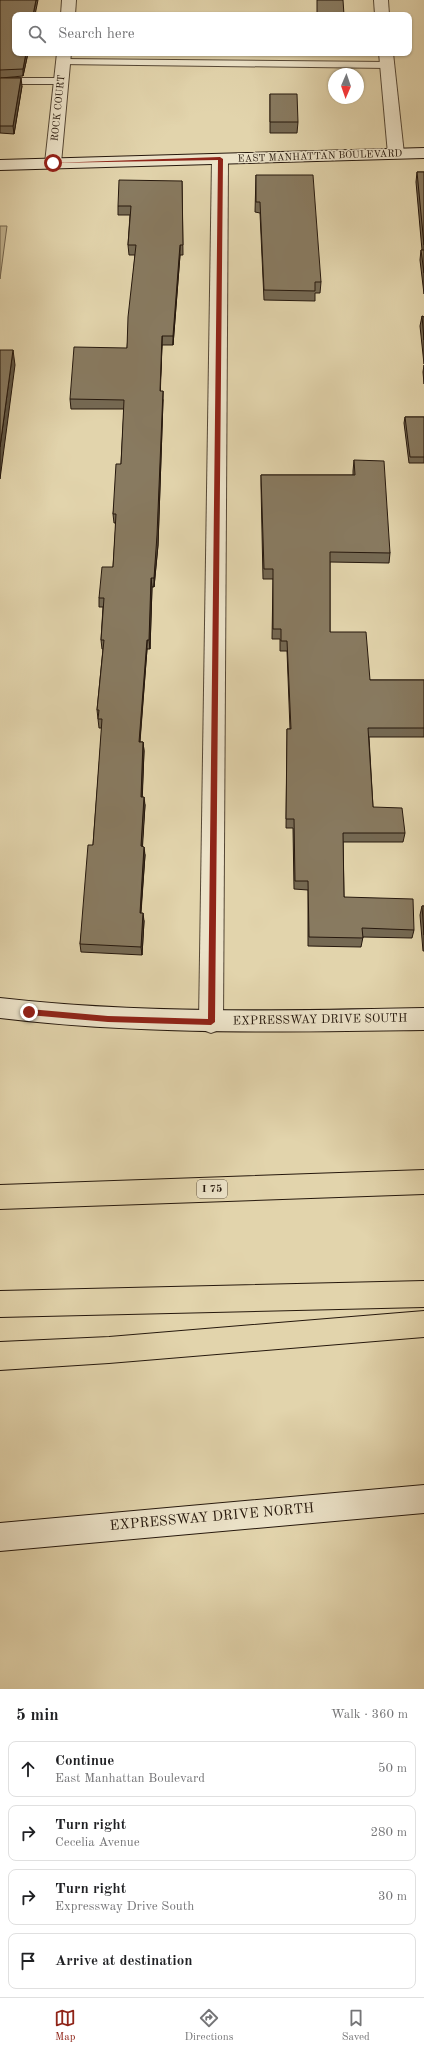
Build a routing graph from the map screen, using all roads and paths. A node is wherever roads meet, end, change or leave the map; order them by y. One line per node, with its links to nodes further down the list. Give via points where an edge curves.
1 (69, 0): 3 (street)
2 (381, 0): 4 (street)
3 (68, 12)
4 (382, 12)
5 (64, 58): 6 (lane); 8 (street, ROCK COURT)
6 (387, 59): 10 (street)
7 (0, 81): 8 (lane)
8 (61, 81): 12 (street, ROCK COURT)
9 (424, 153): 10 (street, EAST MANHATTAN BOULEVARD)
10 (396, 154): 11 (street, EAST MANHATTAN BOULEVARD)
11 (220, 159): 12 (street, EAST MANHATTAN BOULEVARD); 16 (street)
12 (53, 163): 13 (street, EAST MANHATTAN BOULEVARD)
13 (0, 164)
14 (0, 1008): 16 (street, EXPRESSWAY DRIVE SOUTH, via 108,1019)
15 (424, 1019): 16 (street, EXPRESSWAY DRIVE SOUTH)
16 (211, 1022)
17 (424, 1182): 18 (highway, I 75)
18 (0, 1197)
19 (424, 1294): 20 (highway)
20 (0, 1304)
21 (424, 1324): 22 (highway, via 109,1350)
22 (0, 1356)
23 (424, 1499): 24 (street, EXPRESSWAY DRIVE NORTH)
24 (0, 1537)

